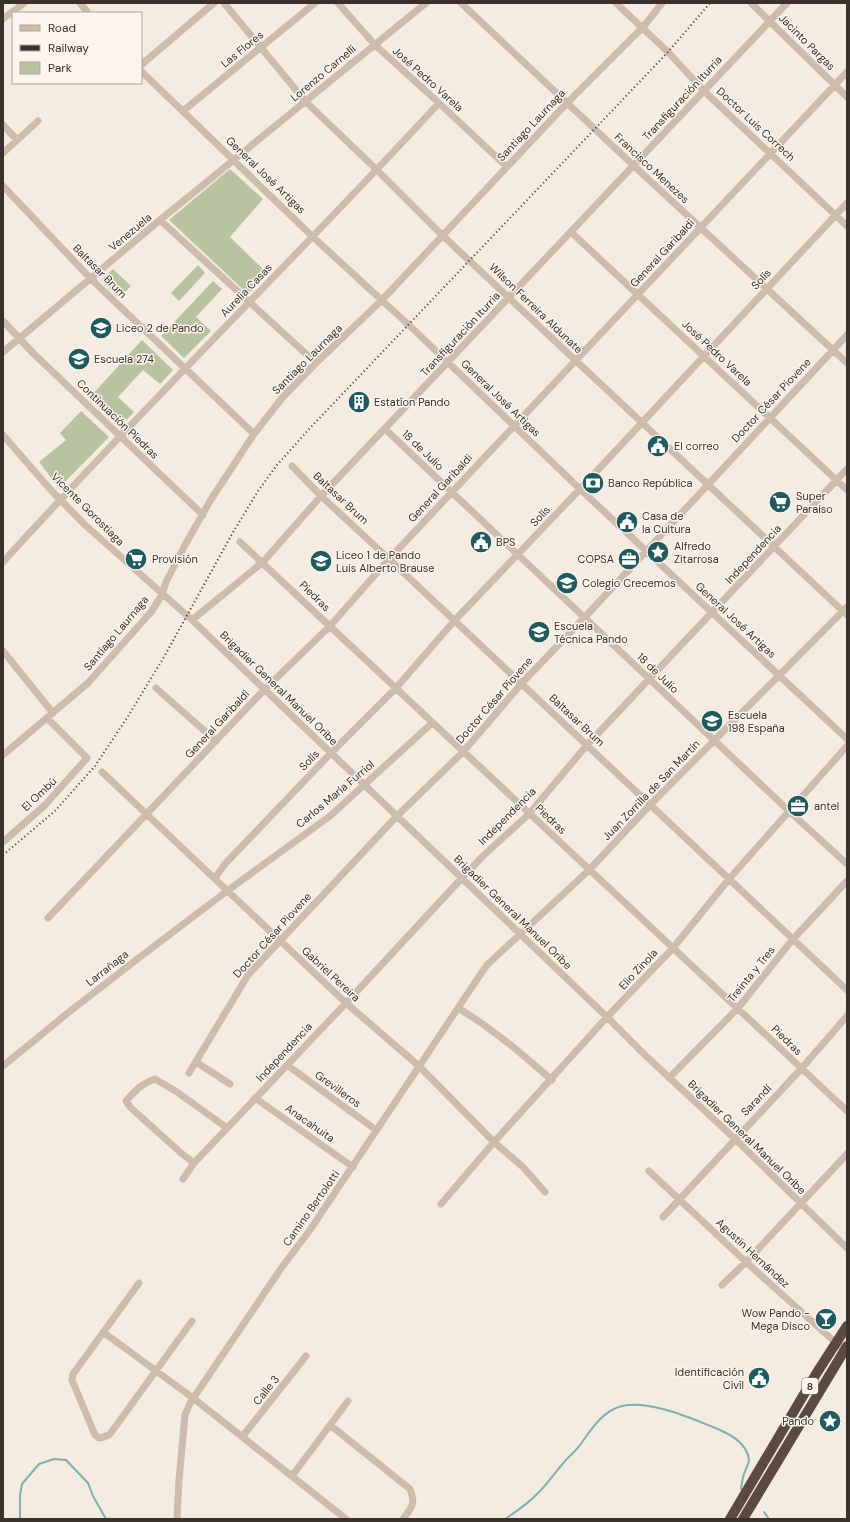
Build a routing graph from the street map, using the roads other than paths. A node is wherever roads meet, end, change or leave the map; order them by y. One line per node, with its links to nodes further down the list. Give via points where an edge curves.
1 (24, 3): 14 (street)
2 (80, 3): 15 (street)
3 (214, 3): 21 (street)
4 (224, 3): 20 (street, Wilson Ferreira Aldunate)
5 (315, 3): 20 (street, Las Flores)
6 (338, 3): 19 (street, José Pedro Varela)
7 (426, 3): 19 (street, Lorenzo Carnelli)
8 (461, 3): 29 (street, Francisco Menezes)
9 (616, 3): 18 (street, Doctor Luis Correch)
10 (662, 3): 18 (street, Santiago Laurnaga)
11 (750, 3): 17 (street, Jacinto Pargas)
12 (787, 3): 17 (street, Transfiguración Iturria)
13 (12, 12): 16 (street)
14 (12, 12)
15 (87, 12)
16 (3, 19)
17 (770, 21): 24 (street, Jacinto Pargas); 25 (street, Transfiguración Iturria)
18 (642, 28): 25 (street, Doctor Luis Correch); 29 (street, Santiago Laurnaga)
19 (375, 45): 27 (street, Lorenzo Carnelli); 28 (street, José Pedro Varela)
20 (260, 48): 27 (street, Wilson Ferreira Aldunate); 30 (street, Las Flores)
21 (142, 64)
22 (142, 71): 30 (street, General José Artigas)
23 (847, 72): 24 (street, General Garibaldi)
24 (835, 85): 26 (street, Jacinto Pargas); 35 (street, General Garibaldi)
25 (704, 91): 35 (street, Doctor Luis Correch); 37 (street, Transfiguración Iturria)
26 (847, 97)
27 (306, 102): 36 (street, Lorenzo Carnelli); 39 (street, Wilson Ferreira Aldunate)
28 (439, 103): 38 (street, José Pedro Varela); 39 (street, Aurelia Casas)
29 (567, 103): 37 (street, Francisco Menezes); 38 (street, Santiago Laurnaga)
30 (183, 111): 36 (street, General José Artigas)
31 (38, 121): 33 (street)
32 (3, 125): 33 (street)
33 (17, 140): 34 (street)
34 (3, 153)
35 (770, 153): 42 (street, Doctor Luis Correch); 45 (street, General Garibaldi)
36 (235, 160): 43 (street, Venezuela); 48 (street, General José Artigas)
37 (634, 166): 45 (street, Francisco Menezes); 46 (street, Transfiguración Iturria)
38 (507, 167): 47 (street, Santiago Laurnaga)
39 (377, 170): 47 (street, Wilson Ferreira Aldunate); 48 (street, Aurelia Casas)
40 (3, 186): 49 (street, Baltasar Brum)
41 (847, 203): 42 (street, Solís)
42 (836, 215): 44 (street, Doctor Luis Correch); 50 (street, Solís)
43 (160, 220): 49 (street, Venezuela); 54 (street)
44 (847, 226)
45 (700, 228): 50 (street, Francisco Menezes); 51 (street, General Garibaldi)
46 (572, 233): 51 (street, José Pedro Varela); 52 (street, Transfiguración Iturria)
47 (442, 235): 52 (street, Wilson Ferreira Aldunate); 53 (street, Santiago Laurnaga)
48 (313, 237): 53 (street, General José Artigas); 54 (street, Aurelia Casas)
49 (91, 279): 57 (street, Venezuela); 65 (street, Baltasar Brum)
50 (767, 289): 58 (street, Francisco Menezes); 60 (street, Solís)
51 (638, 295): 60 (street, José Pedro Varela); 61 (street, General Garibaldi)
52 (510, 298): 61 (street, Wilson Ferreira Aldunate); 63 (street, Transfiguración Iturria)
53 (382, 300): 62 (street, Santiago Laurnaga); 63 (street, General José Artigas)
54 (250, 302): 62 (street); 65 (street, Aurelia Casas)
55 (3, 321): 57 (street, Continuación Piedras)
56 (847, 335): 58 (street, Doctor César Piovene)
57 (18, 339): 59 (street, Venezuela); 72 (street, Continuación Piedras)
58 (832, 350): 64 (street, Francisco Menezes); 66 (street, Doctor César Piovene)
59 (3, 352)
60 (704, 356): 66 (street, José Pedro Varela); 67 (street, Solís)
61 (575, 360): 67 (street, Wilson Ferreira Aldunate); 68 (street, General Garibaldi)
62 (316, 363): 71 (street, Santiago Laurnaga, via 282,398)
63 (448, 363): 68 (street, General José Artigas); 69 (street, Transfiguración Iturria)
64 (847, 363)
65 (185, 369): 71 (street, Baltasar Brum); 72 (street, Aurelia Casas)
66 (770, 418): 75 (street, José Pedro Varela); 76 (street, Doctor César Piovene)
67 (642, 422): 76 (street, Wilson Ferreira Aldunate); 77 (street, Solís)
68 (514, 426): 77 (street, General José Artigas); 79 (street, General Garibaldi)
69 (385, 429): 79 (street, 18 de Julio); 80 (street, Transfiguración Iturria)
70 (3, 434): 81 (street, Vicente Gorostiaga)
71 (254, 434): 82 (street, Santiago Laurnaga)
72 (120, 436): 81 (street, Aurelia Casas); 82 (street, Continuación Piedras)
73 (292, 466): 80 (street, Baltasar Brum)
74 (847, 469): 75 (street, Independencia)
75 (836, 480): 78 (street, José Pedro Varela); 84 (street, Independencia)
76 (708, 485): 84 (street, Wilson Ferreira Aldunate); 85 (street, Doctor César Piovene)
77 (580, 489): 85 (street, General José Artigas); 86 (street, Solís)
78 (847, 490)
79 (451, 492): 86 (street, 18 de Julio); 87 (street, General Garibaldi)
80 (322, 496): 87 (street, Baltasar Brum); 89 (street, Transfiguración Iturria)
81 (59, 500): 88 (street, Aurelia Casas); 90 (street, Vicente Gorostiaga)
82 (203, 515): 90 (street, Santiago Laurnaga, via 166,582)
83 (240, 542): 89 (street, Piedras)
84 (775, 547): 91 (street, Wilson Ferreira Aldunate); 92 (street, Independencia)
85 (646, 551): 92 (street, General José Artigas); 93 (street, Doctor César Piovene)
86 (518, 555): 93 (street, 18 de Julio); 95 (street, Solís)
87 (389, 558): 95 (street, Baltasar Brum); 96 (street, General Garibaldi)
88 (3, 562)
89 (263, 562): 94 (street, Transfiguración Iturria); 96 (street, Piedras)
90 (162, 595): 94 (street, Brigadier General Manuel Oribe); 104 (street, Santiago Laurnaga, via 151,612 88,683)
91 (846, 611): 98 (street, Juan Zorrilla de San Martín)
92 (712, 613): 98 (street, General José Artigas); 99 (street, Independencia)
93 (585, 618): 99 (street, 18 de Julio); 100 (street, Doctor César Piovene)
94 (192, 620): 103 (street, Brigadier General Manuel Oribe)
95 (455, 620): 100 (street, Baltasar Brum); 102 (street, Solís)
96 (330, 626): 102 (street, Piedras); 103 (street, General Garibaldi)
97 (3, 651): 104 (street)
98 (779, 676): 107 (street, General José Artigas); 109 (street, Juan Zorrilla de San Martín)
99 (649, 680): 109 (street, 18 de Julio); 110 (street, Independencia)
100 (522, 683): 110 (street, Baltasar Brum); 112 (street, Doctor César Piovene)
101 (156, 688): 108 (street)
102 (396, 688): 106 (street, Piedras); 113 (street, Solís)
103 (264, 690): 108 (street, General Garibaldi); 113 (street, Brigadier General Manuel Oribe)
104 (53, 713): 105 (street, Santiago Laurnaga)
105 (47, 718): 114 (street, Santiago Laurnaga); 122 (street, El Ombú, via 88,758 45,805)
106 (432, 723): 112 (street, Piedras); 116 (street, Carlos María Furriol)
107 (847, 740)
108 (216, 741): 119 (street, General Garibaldi)
109 (714, 741): 117 (street, Juan Zorrilla de San Martín); 118 (street, 18 de Julio)
110 (587, 745): 117 (street, Baltasar Brum); 120 (street, Independencia)
111 (847, 746): 118 (street, Elio Zinola)
112 (463, 752): 120 (street, Piedras); 121 (street, Doctor César Piovene)
113 (331, 753): 116 (street, Brigadier General Manuel Oribe); 125 (street, Solís, via 224,865)
114 (3, 755)
115 (102, 772): 119 (street, Gabriel Pereira)
116 (364, 785): 121 (street, Brigadier General Manuel Oribe); 129 (street, Carlos María Furriol, via 325,820)
117 (650, 804): 124 (street, Juan Zorrilla de San Martín); 127 (street, Baltasar Brum)
118 (788, 811): 123 (street, 18 de Julio); 127 (street, Elio Zinola)
119 (147, 814): 125 (street, Gabriel Pereira); 130 (street, General Garibaldi)
120 (529, 814): 124 (street, Piedras); 126 (street, Independencia)
121 (397, 816): 126 (street, Brigadier General Manuel Oribe); 133 (street, Doctor César Piovene)
122 (3, 842)
123 (847, 864)
124 (589, 870): 131 (street, Juan Zorrilla de San Martín); 134 (street, Piedras)
125 (215, 878): 129 (street, Gabriel Pereira)
126 (462, 878): 131 (street, Brigadier General Manuel Oribe); 136 (street, Independencia)
127 (729, 879): 132 (street, Baltasar Brum); 134 (street, Elio Zinola)
128 (847, 881): 132 (street, Treinta y Tres)
129 (227, 890): 133 (street, Gabriel Pereira); 143 (street, Larrañaga)
130 (48, 918)
131 (520, 934): 137 (street, Camino Bertolotti, via 487,965); 140 (street, Brigadier General Manuel Oribe)
132 (793, 939): 135 (street, Baltasar Brum); 138 (street, Treinta y Tres)
133 (280, 940): 136 (street, Gabriel Pereira); 141 (street, Doctor César Piovene, via 244,981)
134 (673, 948): 138 (street, Piedras); 140 (street, Elio Zinola)
135 (847, 990)
136 (346, 1003): 142 (street, Independencia); 144 (street, Gabriel Pereira)
137 (458, 1008): 144 (street, Camino Bertolotti); 148 (street, via 484,1023)
138 (738, 1008): 145 (street, Piedras); 147 (street, Treinta y Tres)
139 (847, 1016): 145 (street, Sarandí)
140 (608, 1017): 147 (street, Brigadier General Manuel Oribe); 148 (street, Elio Zinola)
141 (196, 1062): 146 (street, Doctor César Piovene); 149 (street)
142 (287, 1065): 150 (street, Independencia); 153 (street, Grevilleros)
143 (3, 1066)
144 (419, 1066): 153 (street, Camino Bertolotti); 155 (street, Gabriel Pereira)
145 (801, 1069): 151 (street, Piedras); 154 (street, Sarandí)
146 (189, 1073)
147 (669, 1078): 154 (street, Brigadier General Manuel Oribe)
148 (552, 1080): 155 (street, Elio Zinola)
149 (230, 1084)
150 (255, 1098): 152 (street, Independencia); 158 (street, Anacahuita)
151 (847, 1112)
152 (227, 1128): 157 (street, Independencia); 157 (street, via 155,1079 137,1088 126,1101 131,1108)
153 (376, 1130): 158 (street, Camino Bertolotti)
154 (735, 1139): 162 (street, Sarandí); 163 (street, Brigadier General Manuel Oribe)
155 (494, 1142): 161 (street, Gabriel Pereira, via 523,1167); 164 (street, Elio Zinola)
156 (847, 1154): 163 (street)
157 (194, 1162): 160 (street, Independencia)
158 (353, 1167): 177 (street, Camino Bertolotti)
159 (648, 1171): 162 (street, Agustín Hernández)
160 (183, 1179)
161 (545, 1192)
162 (680, 1199): 165 (street, Sarandí); 167 (street, Agustín Hernández)
163 (800, 1203): 166 (street, Brigadier General Manuel Oribe); 167 (street)
164 (441, 1204)
165 (663, 1217)
166 (847, 1248)
167 (746, 1262): 169 (street); 173 (street, Agustín Hernández)
168 (139, 1283): 172 (street)
169 (722, 1285)
170 (192, 1321): 176 (street)
171 (847, 1326): 173 (highway, 8)
172 (103, 1332): 176 (street); 176 (street, via 73,1374 72,1380 95,1435 99,1438 110,1434)
173 (836, 1343): 174 (street, Agustín Hernández); 180 (highway, 8)
174 (846, 1348): 180 (highway, 8)
175 (306, 1356): 181 (street, Calle 3)
176 (156, 1371): 177 (street)
177 (193, 1398): 181 (street); 183 (street, Camino Bertolotti, via 185,1416)
178 (348, 1401): 179 (street)
179 (330, 1425): 182 (street); 185 (street, via 410,1490 413,1504)
180 (789, 1433): 186 (highway, 8); 187 (highway, 8)
181 (242, 1436): 182 (street)
182 (292, 1476): 184 (street)
183 (177, 1519)
184 (346, 1519)
185 (403, 1519)
186 (730, 1519)
187 (744, 1519)

